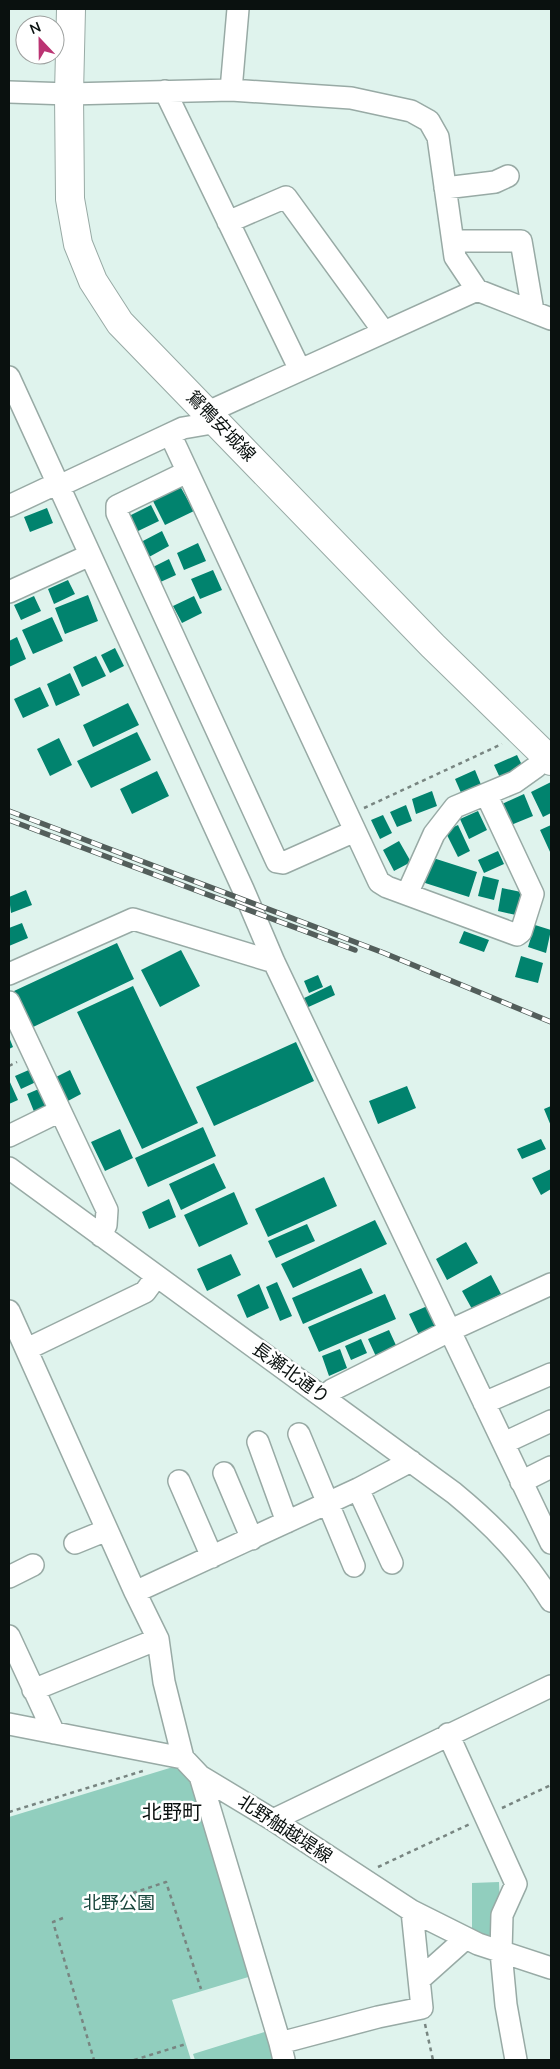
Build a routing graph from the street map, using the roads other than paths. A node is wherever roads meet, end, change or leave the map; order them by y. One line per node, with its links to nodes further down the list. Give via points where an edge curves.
1 (71, 9): 6 (main road, 鴛鴨安城線)
2 (238, 9): 3 (street)
3 (231, 90): 4 (street); 8 (street, via 351,98 411,111 429,121 438,137)
4 (165, 91): 6 (street); 9 (street)
5 (9, 92): 6 (street)
6 (69, 94): 16 (main road, 鴛鴨安城線, via 70,199 78,244 93,281 120,323)
7 (508, 176): 8 (street, via 495,182)
8 (446, 188): 10 (street)
9 (228, 222): 13 (street, via 286,197); 14 (street)
10 (452, 241): 11 (street, via 455,257); 12 (street, via 521,241)
11 (477, 290): 12 (street); 13 (street)
12 (542, 315)
13 (384, 332): 14 (street)
14 (300, 370): 16 (street)
15 (9, 377): 19 (street)
16 (213, 417): 17 (street); 23 (main road, 鴛鴨安城線, via 433,646)
17 (170, 434): 18 (street); 19 (street)
18 (187, 472): 25 (street); 25 (street, via 117,506 116,513 277,862 283,864)
19 (59, 485): 20 (street); 21 (street)
20 (9, 506)
21 (90, 555): 22 (street); 27 (street, via 244,889)
22 (9, 592)
23 (549, 758): 24 (street, via 515,782)
24 (486, 794): 26 (street, via 455,807 434,834); 26 (street, via 533,894 521,932 517,935 510,933)
25 (352, 823): 26 (street, via 379,882)
26 (407, 894)
27 (274, 962): 28 (street, via 132,919); 37 (street)
28 (9, 974)
29 (9, 1002): 30 (street)
30 (60, 1111): 31 (street); 33 (street, via 107,1210)
31 (9, 1136)
32 (9, 1168): 33 (street, 長瀬北通り)
33 (101, 1236): 34 (street, 長瀬北通り)
34 (156, 1277): 38 (street, via 145,1292); 40 (street, 長瀬北通り)
35 (551, 1284): 37 (street)
36 (9, 1311): 38 (street)
37 (451, 1330): 40 (street); 41 (street)
38 (27, 1349): 54 (street)
39 (551, 1374): 41 (street)
40 (323, 1397): 46 (street, 長瀬北通り)
41 (484, 1403): 45 (street)
42 (551, 1421): 45 (street)
43 (299, 1434): 52 (street)
44 (258, 1442): 53 (street)
45 (504, 1443): 50 (street)
46 (411, 1461): 51 (street); 64 (street, 長瀬北通り, via 489,1522 530,1568)
47 (551, 1468): 50 (street)
48 (224, 1473): 55 (street)
49 (179, 1481): 58 (street)
50 (521, 1482): 56 (street)
51 (358, 1489): 52 (street); 59 (street)
52 (327, 1504): 53 (street); 61 (street)
53 (287, 1522): 55 (street)
54 (107, 1530): 57 (street); 63 (street)
55 (252, 1539): 58 (street)
56 (551, 1542)
57 (75, 1543)
58 (212, 1557): 63 (street)
59 (392, 1563)
60 (33, 1565): 62 (street)
61 (354, 1566)
62 (9, 1577)
63 (134, 1592): 66 (street)
64 (551, 1601)
65 (9, 1636): 68 (street)
66 (158, 1639): 68 (street); 72 (street, via 164,1682)
67 (551, 1686): 71 (street)
68 (33, 1690): 70 (street)
69 (9, 1724): 70 (street)
70 (54, 1733): 72 (street)
71 (448, 1734): 74 (street); 77 (street, via 516,1884 502,1915)
72 (183, 1758): 73 (street, 北野舳越堤線)
73 (200, 1776): 74 (street, 北野舳越堤線); 80 (street)
74 (273, 1820): 75 (street, 北野舳越堤線)
75 (412, 1911): 76 (street, 北野舳越堤線); 79 (street)
76 (466, 1938): 77 (street, 北野舳越堤線); 79 (street)
77 (500, 1952): 78 (street, 北野舳越堤線); 81 (street)
78 (551, 1968)
79 (419, 1980): 80 (street, via 422,2008 378,2017)
80 (282, 2051)
81 (516, 2060)

